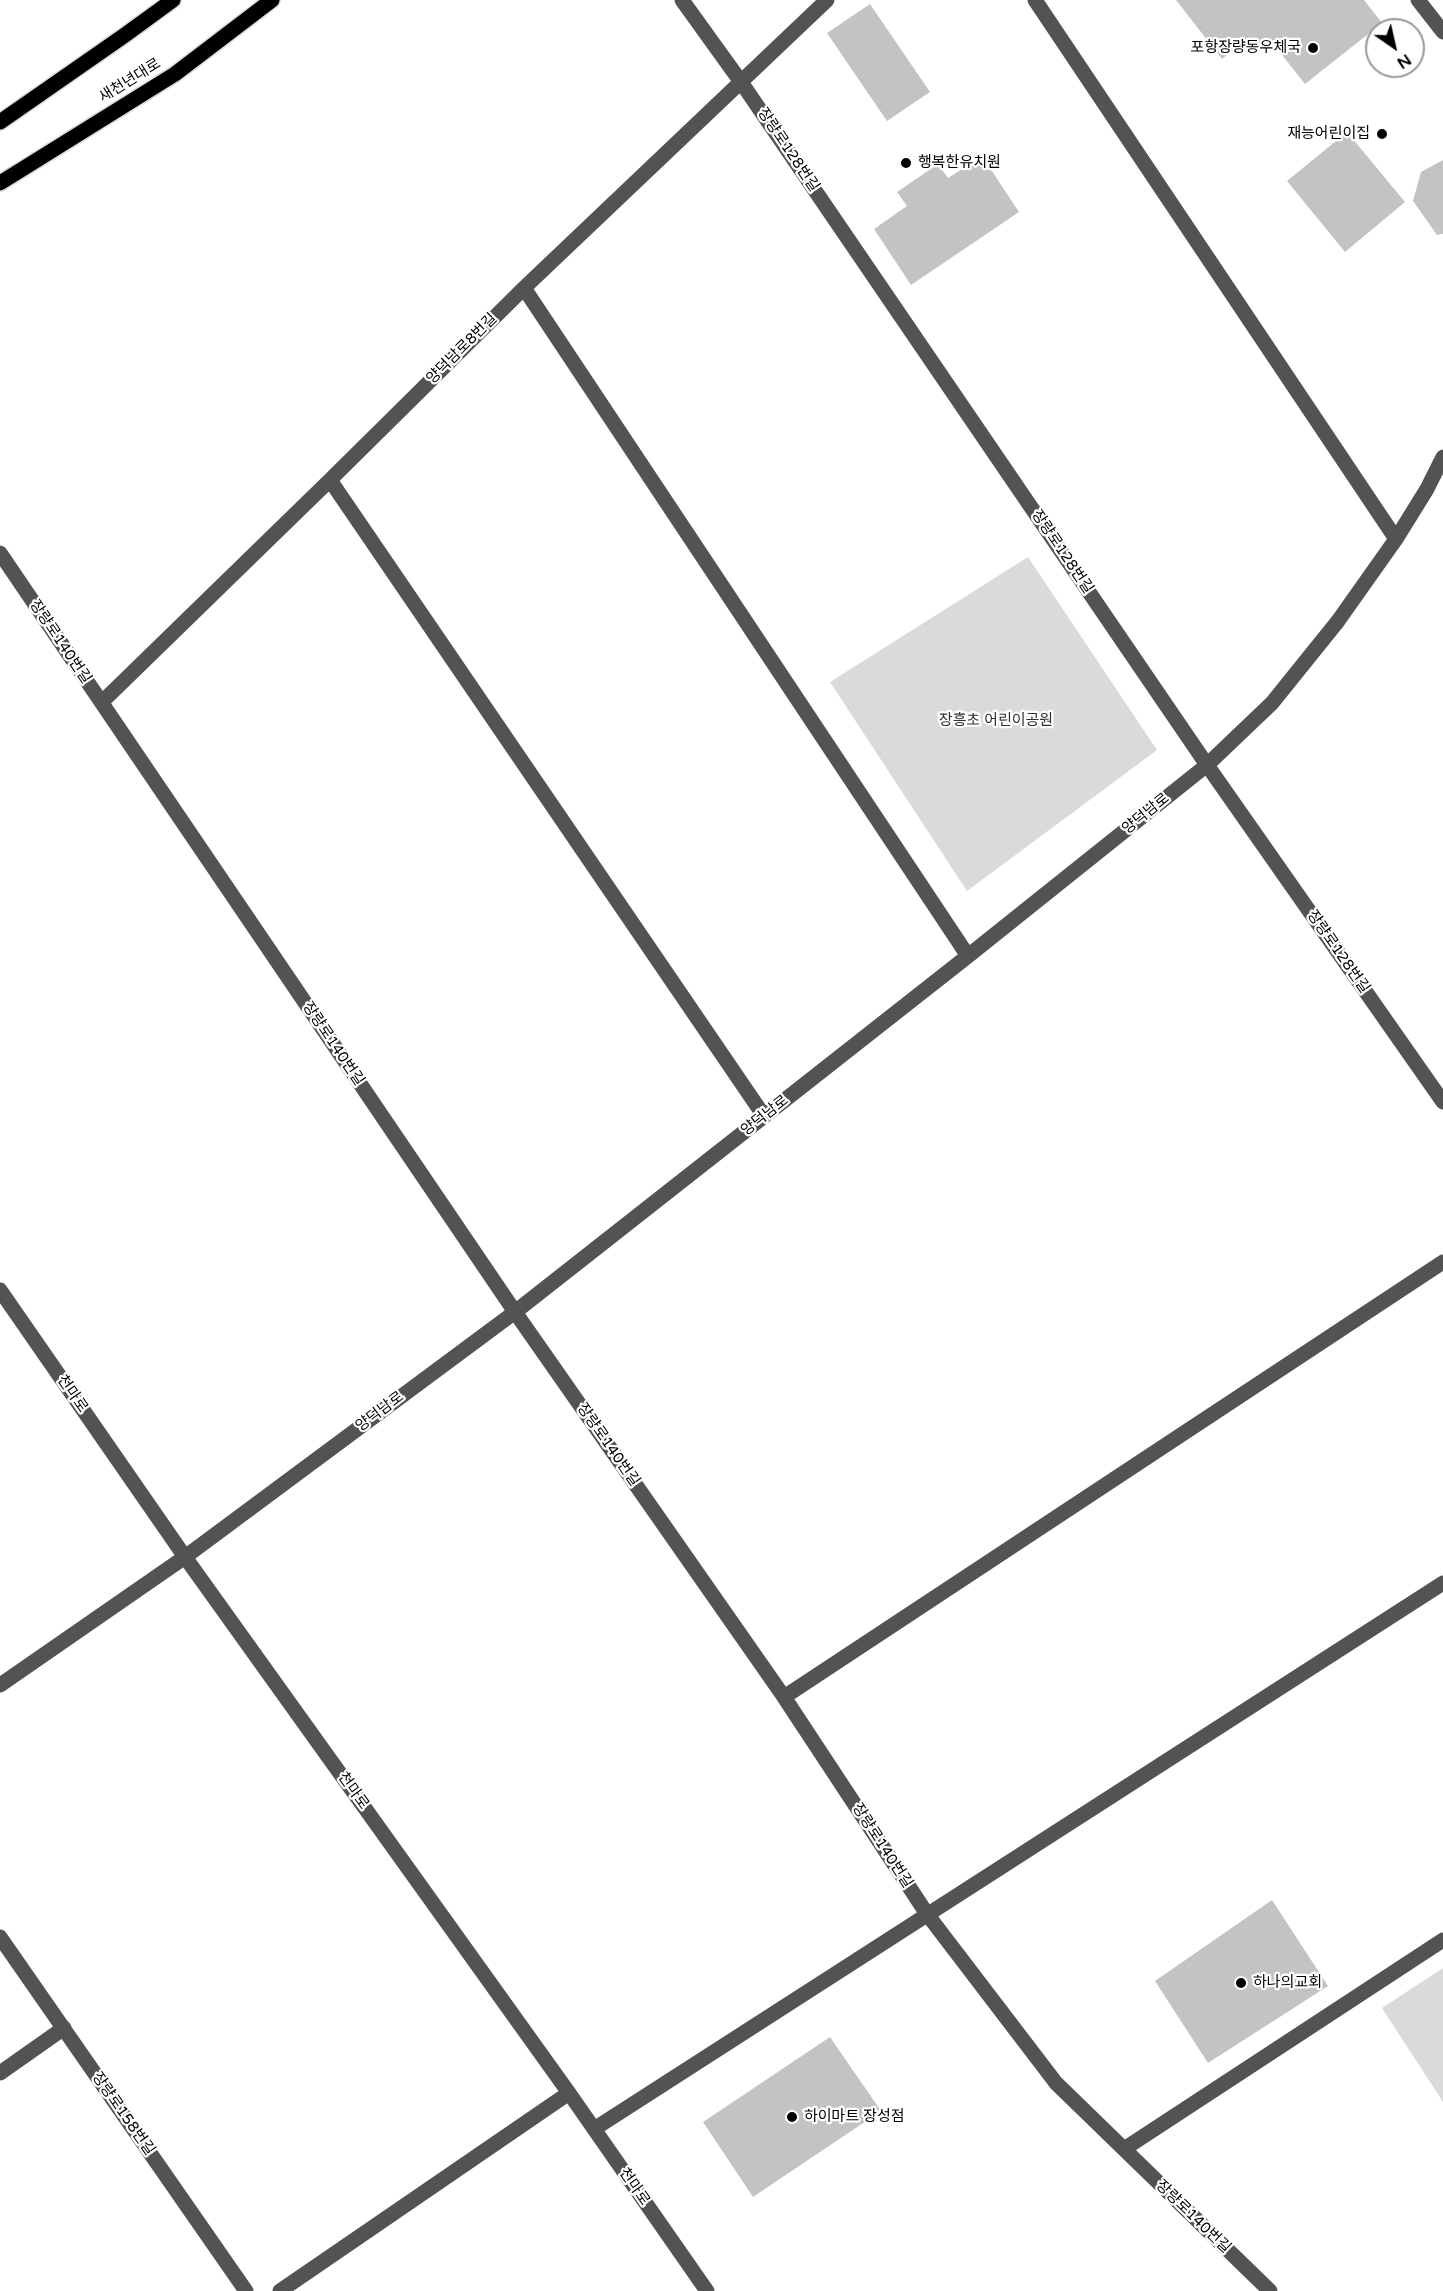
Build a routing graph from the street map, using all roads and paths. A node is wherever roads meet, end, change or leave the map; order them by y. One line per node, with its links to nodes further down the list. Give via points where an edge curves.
1 (173, 0): 9 (main road)
2 (272, 0): 10 (main road, 새천년대로, via 175,74)
3 (682, 0): 8 (street, 장량로128번길)
4 (827, 0): 8 (street, 양덕남로8번길)
5 (1035, 0): 14 (street)
6 (1418, 0): 7 (street)
7 (1443, 32)
8 (741, 82): 11 (street, 양덕남로8번길); 17 (street, 장량로128번길)
9 (0, 122)
10 (0, 183)
11 (524, 288): 13 (street, 양덕남로8번길); 18 (street)
12 (1443, 457): 14 (street, 양덕남로)
13 (330, 480): 16 (street, 양덕남로8번길); 20 (street)
14 (1396, 539): 17 (street, 양덕남로, via 1338,621 1272,703)
15 (0, 553): 16 (street, 장량로140번길)
16 (102, 702): 23 (street, 장량로140번길)
17 (1208, 765): 18 (street, 양덕남로); 19 (street, 장량로128번길)
18 (968, 957): 20 (street, 양덕남로)
19 (1443, 1102)
20 (764, 1116): 23 (street, 양덕남로)
21 (1443, 1262): 27 (street)
22 (0, 1290): 24 (street, 천마로)
23 (515, 1312): 24 (street, 양덕남로); 27 (street, 장량로140번길)
24 (185, 1557): 26 (street, 양덕남로); 33 (street, 천마로)
25 (1443, 1583): 28 (street)
26 (0, 1685)
27 (784, 1697): 28 (street, 장량로140번길)
28 (927, 1914): 34 (street); 35 (street, 장량로140번길, via 1056,2083)
29 (0, 1937): 31 (street, 장량로158번길)
30 (1443, 1940): 35 (street)
31 (63, 2028): 32 (street); 36 (street, 장량로158번길)
32 (0, 2073)
33 (569, 2093): 34 (street, 천마로); 37 (street)
34 (594, 2129): 38 (street, 천마로)
35 (1124, 2149): 39 (street, 장량로140번길)
36 (246, 2291)
37 (280, 2291)
38 (707, 2291)
39 (1270, 2291)

